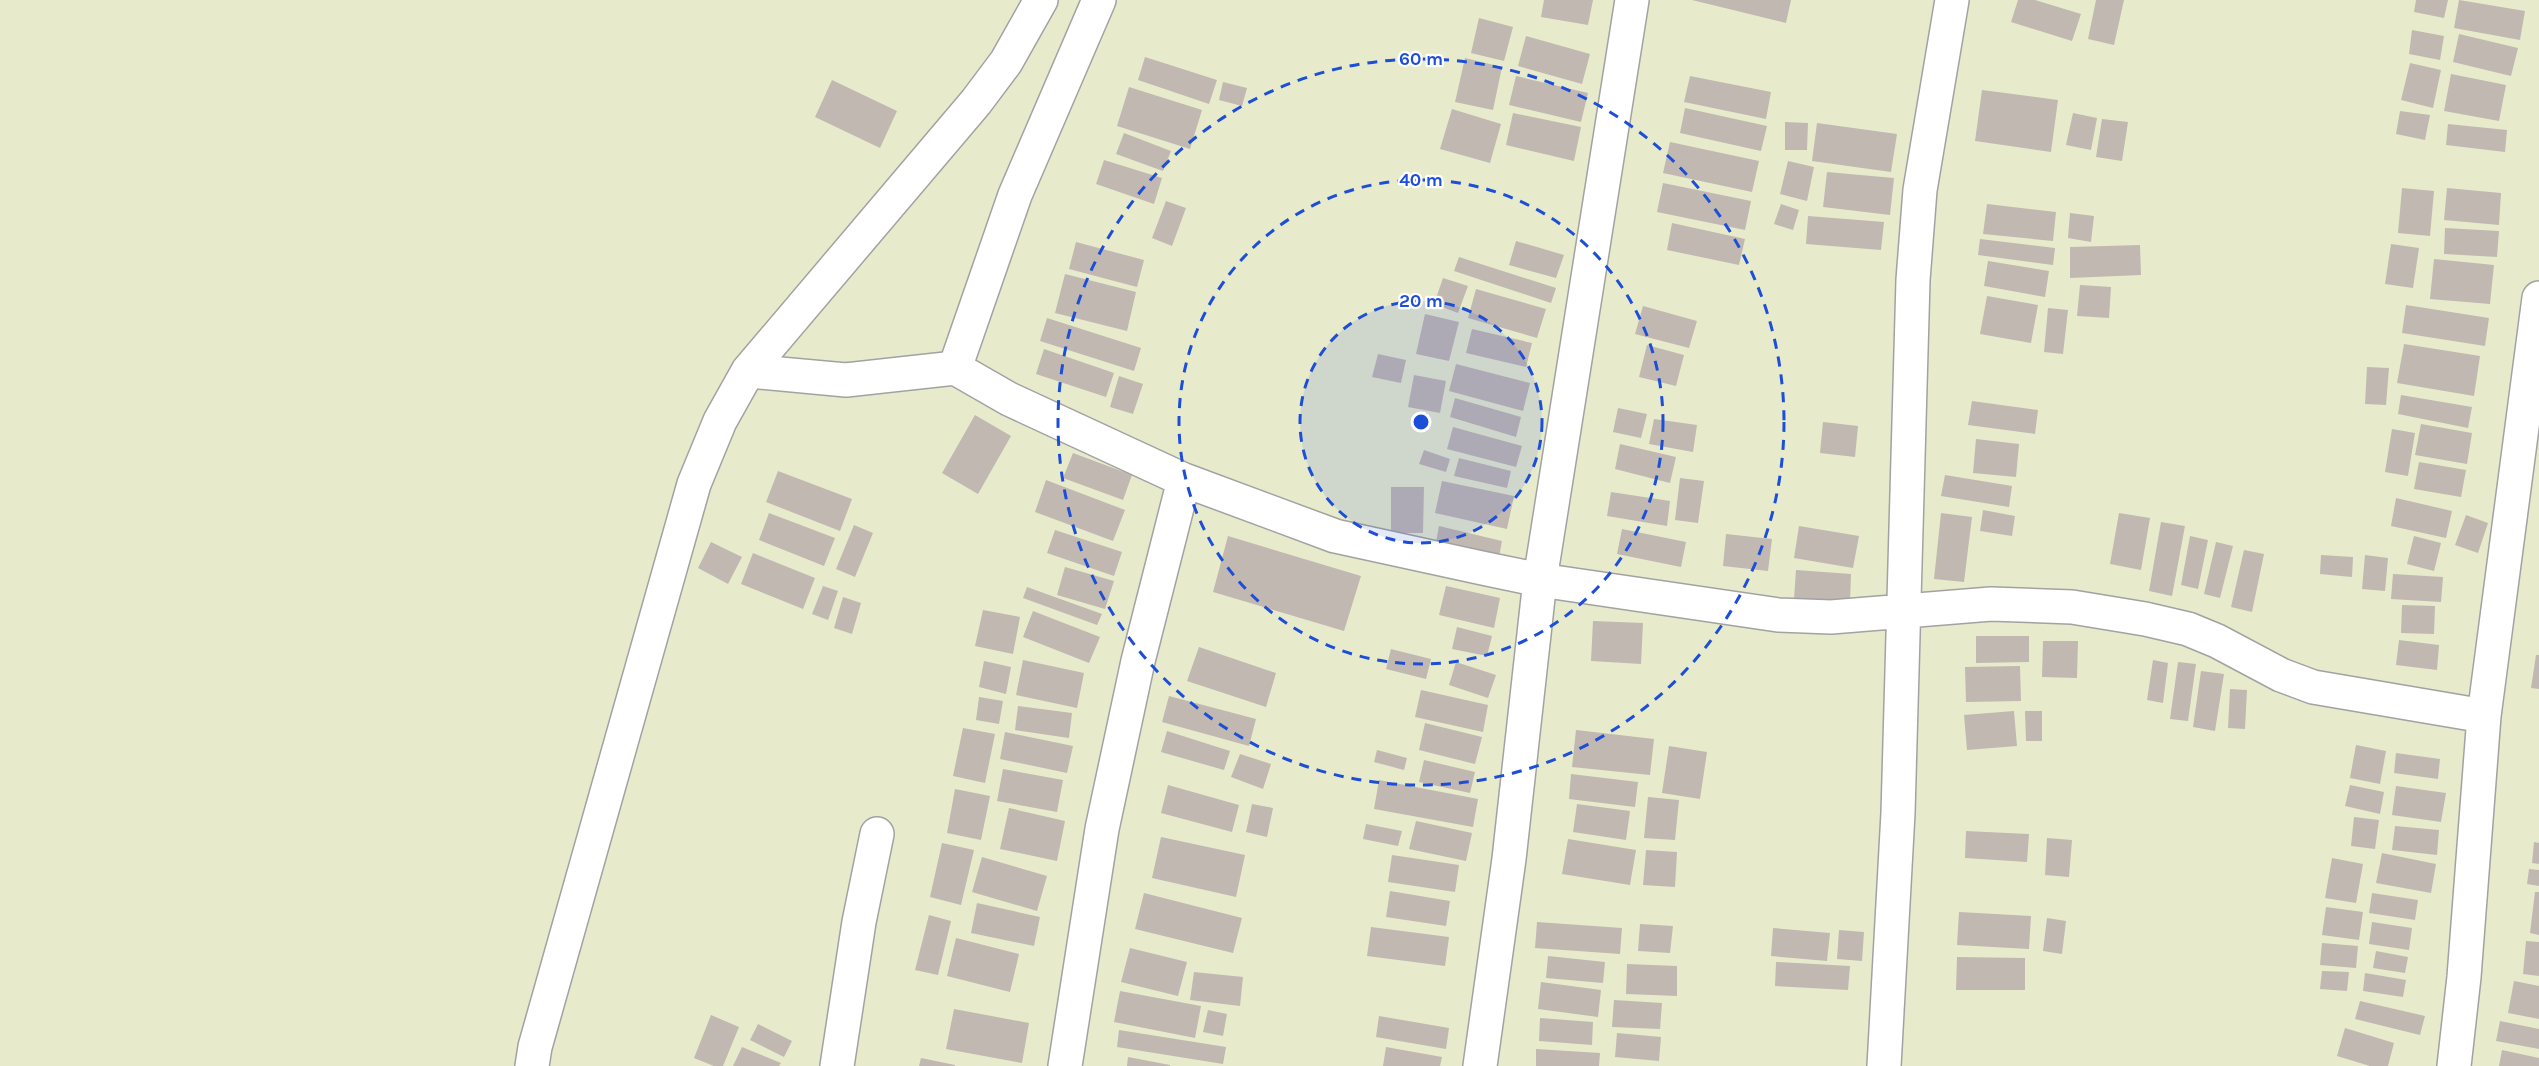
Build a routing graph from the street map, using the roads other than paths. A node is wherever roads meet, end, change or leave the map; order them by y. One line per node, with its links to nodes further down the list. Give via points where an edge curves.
1 (1041, 0): 7 (street, via 1006,62 976,102)
2 (1099, 0): 6 (street, via 1015,195)
3 (1632, 0): 9 (street)
4 (1952, 0): 10 (street, via 1920,190 1913,280 1909,508)
5 (2539, 298): 11 (street)
6 (955, 368): 7 (street, via 846,380); 8 (street, via 1009,399)
7 (748, 371): 13 (street, via 720,420 694,484)
8 (1184, 480): 9 (street, via 1335,536); 15 (street, via 1138,661 1102,829)
9 (1540, 580): 10 (street, via 1778,615 1831,617); 16 (street, via 1509,859)
10 (1902, 612): 11 (street, via 1991,604 2072,607 2145,619 2188,629 2313,687); 17 (street, via 1897,825)
11 (2484, 716): 18 (street)
12 (877, 834): 14 (street)
13 (532, 1066)
14 (837, 1066)
15 (1065, 1066)
16 (1479, 1066)
17 (1884, 1066)
18 (2454, 1066)

